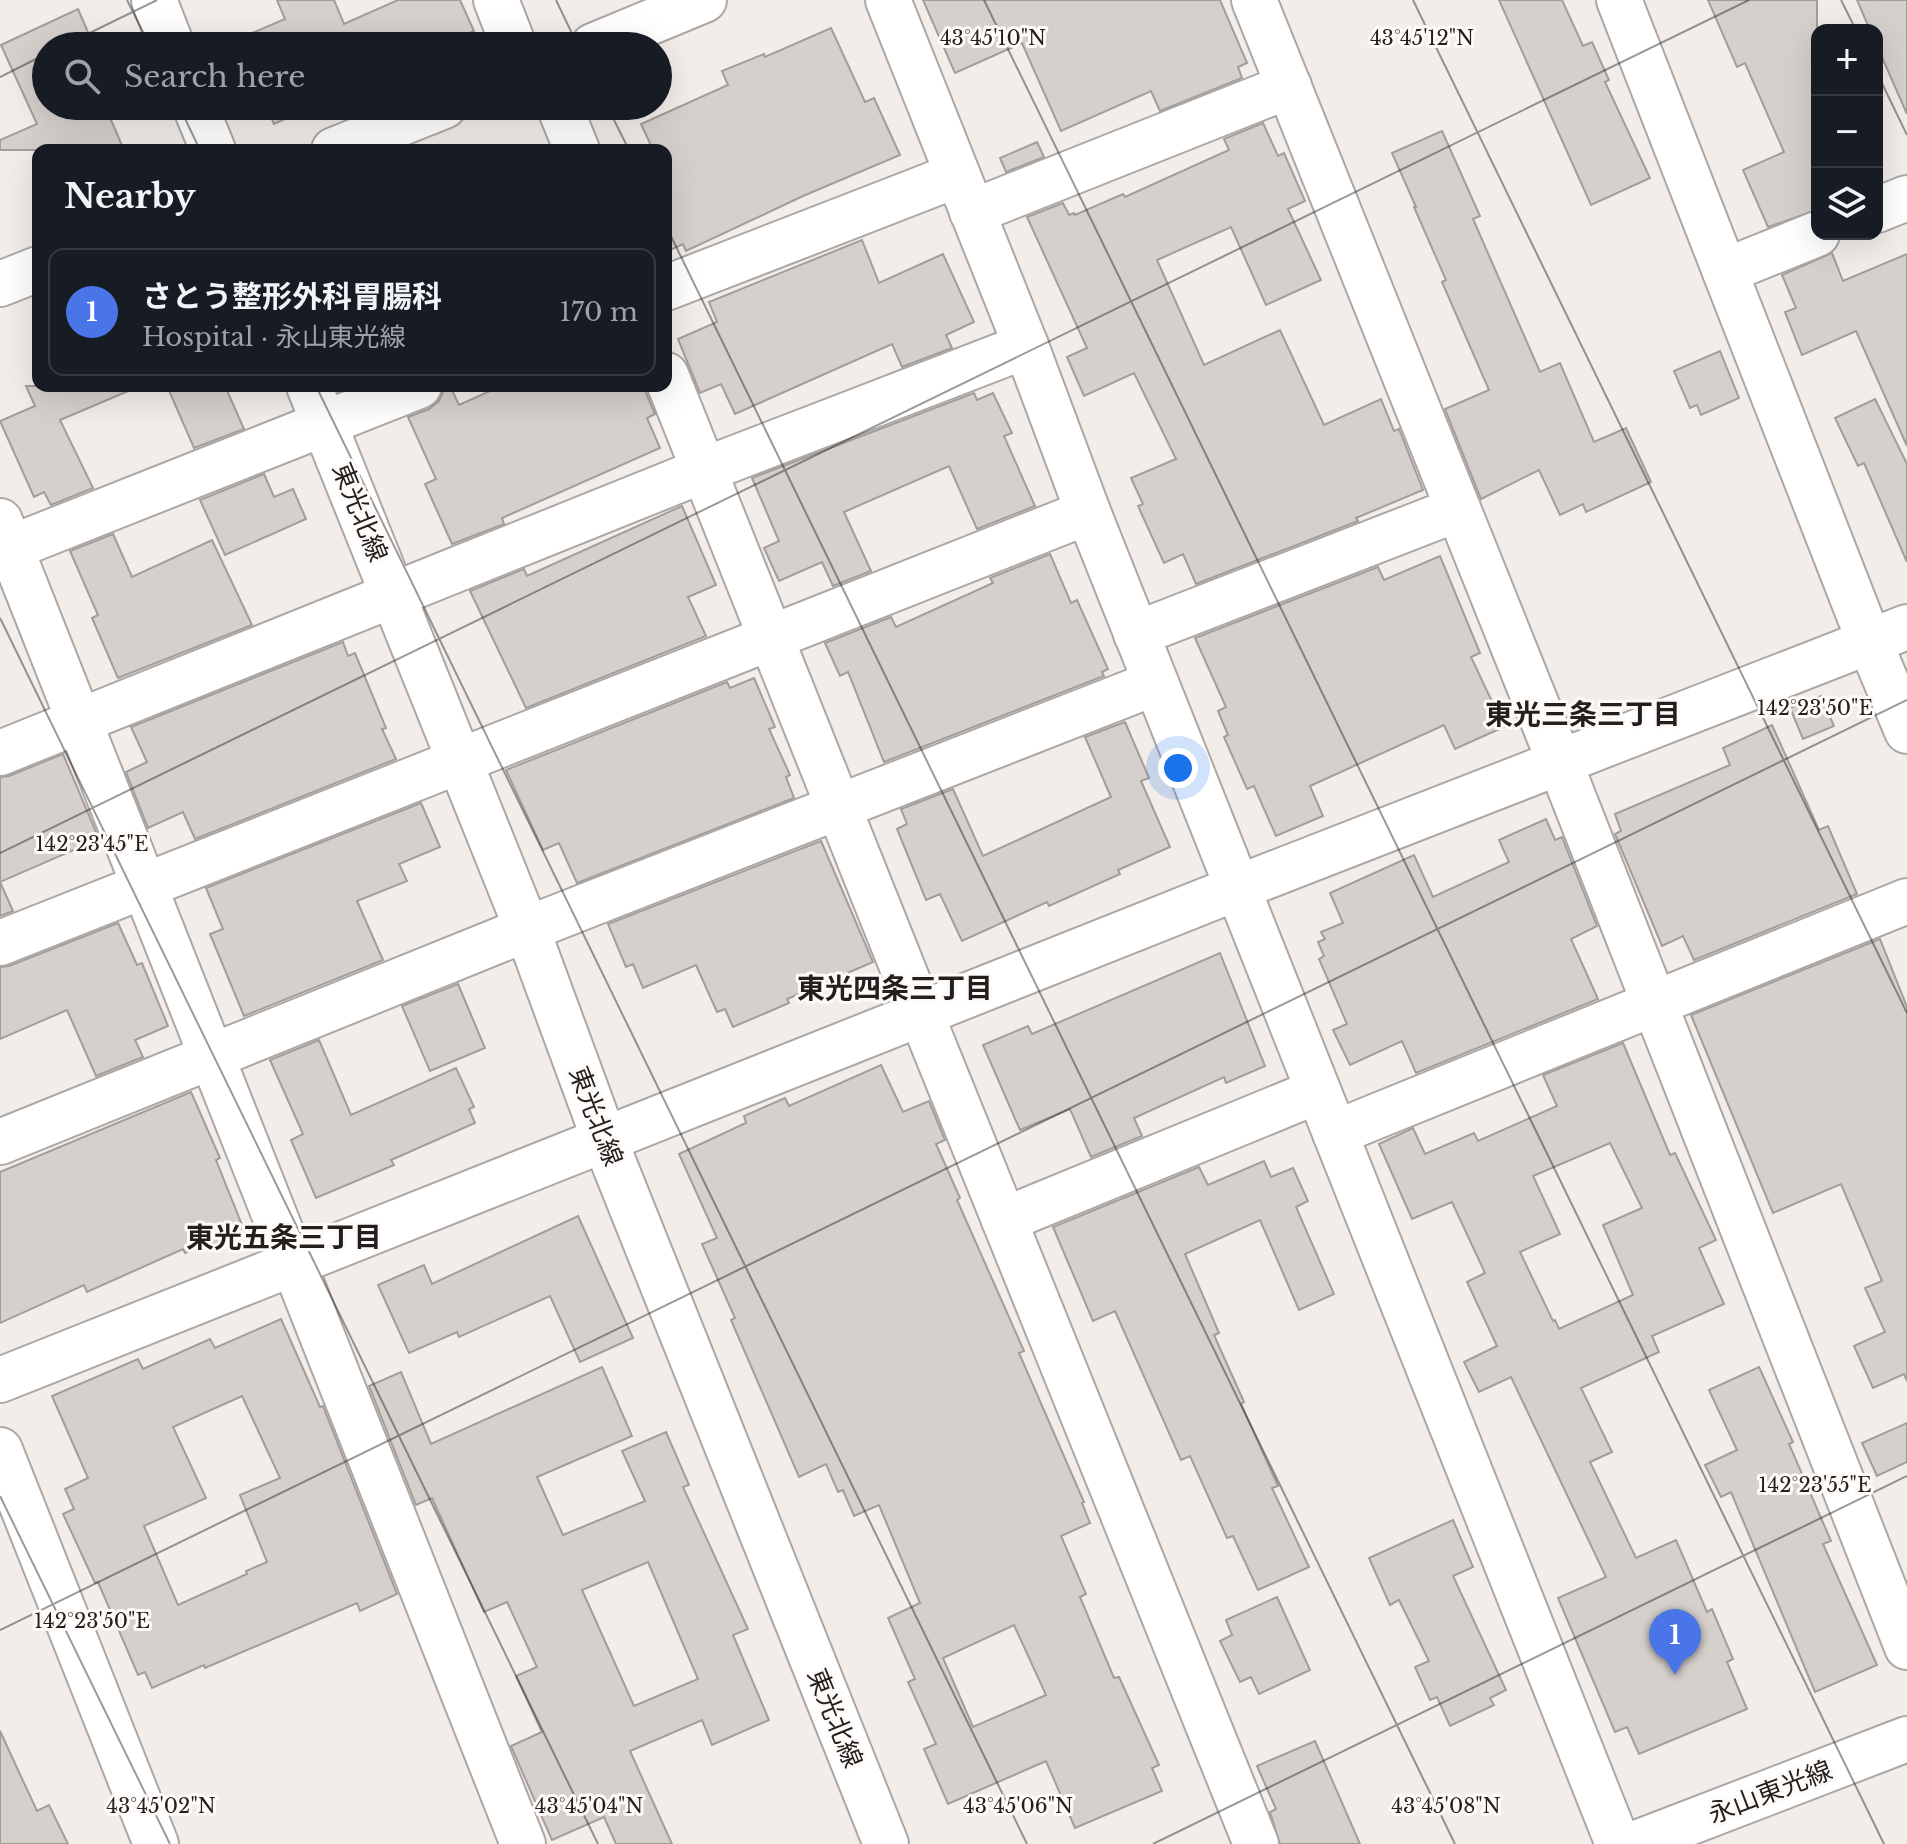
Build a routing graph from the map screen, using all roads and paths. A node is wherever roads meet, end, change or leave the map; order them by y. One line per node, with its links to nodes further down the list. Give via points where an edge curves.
1 (154, 0): 7 (street)
2 (496, 0): 8 (street)
3 (704, 0): 9 (street)
4 (888, 0): 17 (street)
5 (1254, 0): 10 (street)
6 (1619, 0): 22 (street)
7 (167, 32)
8 (509, 32)
9 (627, 32)
10 (1289, 86): 17 (street); 30 (street)
11 (201, 120): 14 (street)
12 (409, 120): 15 (street)
13 (565, 120): 16 (street)
14 (211, 144)
15 (349, 144)
16 (575, 144)
17 (965, 194): 24 (street); 25 (street)
18 (1907, 198): 19 (street)
19 (1883, 208)
20 (1811, 236): 22 (street)
21 (32, 271): 23 (street)
22 (1725, 271): 35 (street)
23 (0, 284)
24 (672, 286)
25 (1026, 346): 29 (street); 31 (street)
26 (672, 390): 29 (street)
27 (387, 392): 28 (street)
28 (317, 405): 32 (street); 33 (street, 東光北線)
29 (704, 470): 33 (street); 36 (street)
30 (1458, 509): 34 (street); 42 (street)
31 (1088, 512): 34 (street); 36 (street)
32 (4, 541): 38 (street)
33 (393, 595): 38 (street); 41 (street, 東光北線)
34 (1136, 634): 37 (street)
35 (1889, 635): 39 (street); 42 (street)
36 (771, 638): 41 (street); 43 (street)
37 (1155, 683): 43 (street); 45 (street)
38 (79, 721): 40 (street); 44 (street)
39 (1907, 731)
40 (0, 753)
41 (460, 761): 44 (street); 47 (street, 東光北線)
42 (1560, 763): 45 (street); 49 (street)
43 (838, 806): 47 (street); 50 (street)
44 (144, 886): 48 (street); 51 (street)
45 (1237, 888): 50 (street); 52 (street)
46 (1907, 901): 49 (street)
47 (527, 929): 51 (street); 54 (street, 東光北線)
48 (0, 943)
49 (1654, 1003): 53 (street); 60 (street)
50 (921, 1014): 54 (street); 56 (street)
51 (211, 1057): 55 (street); 57 (street)
52 (1318, 1091): 53 (street); 56 (street)
53 (1335, 1133): 66 (street)
54 (605, 1141): 57 (street); 64 (street, 東光北線)
55 (0, 1142)
56 (1004, 1220): 65 (street)
57 (291, 1263): 58 (street); 63 (street)
58 (0, 1380)
59 (0, 1450): 62 (street)
60 (1907, 1647)
61 (1907, 1739): 67 (street, 永山東光線)
62 (156, 1844)
63 (523, 1844)
64 (886, 1844)
65 (1256, 1844)
66 (1618, 1844)
67 (1634, 1844)

